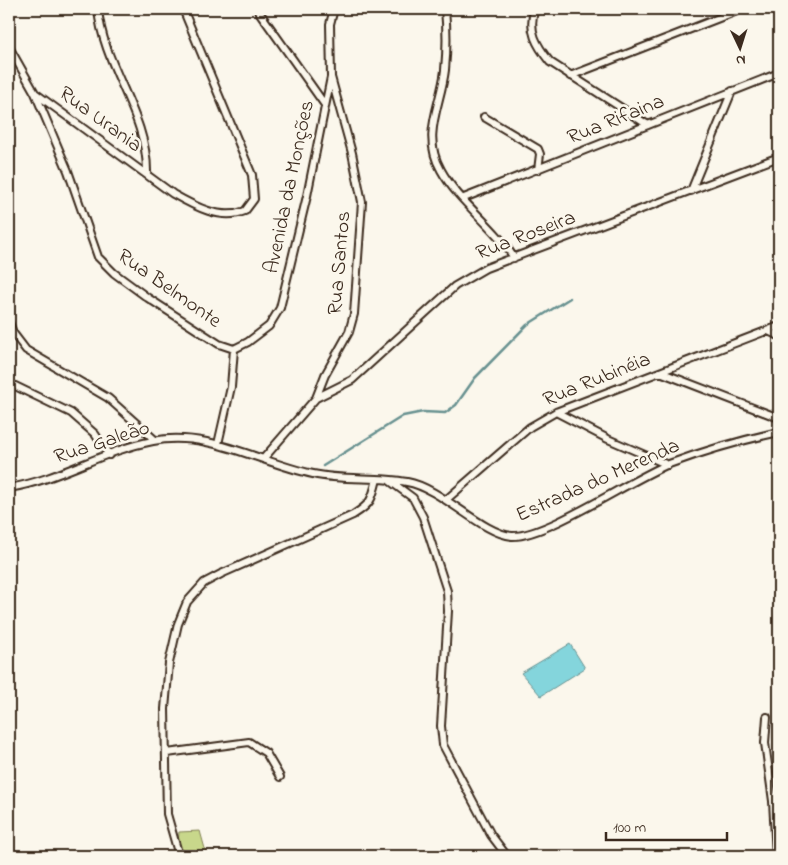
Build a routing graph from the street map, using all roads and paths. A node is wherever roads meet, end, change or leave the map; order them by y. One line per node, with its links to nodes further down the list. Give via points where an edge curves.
1 (98, 9): 19 (street, via 109,56 144,138)
2 (184, 9): 19 (street, Rua Urania, via 252,175 254,199 245,211 238,214 215,212 194,206 173,194)
3 (257, 9): 14 (street)
4 (334, 9): 11 (street, Avenida da Monções, via 330,24)
5 (445, 9): 21 (street, via 445,71 432,120 431,139 440,169)
6 (535, 9): 10 (street, via 532,30 535,41 550,62)
7 (742, 9): 10 (street)
8 (9, 48): 13 (street, Rua Belmonte)
9 (779, 73): 12 (street, Rua Rifaina)
10 (570, 76): 16 (street)
11 (331, 77): 14 (street, Avenida da Monções); 30 (street, Rua Santos, via 362,202 354,314 349,332 324,375)
12 (732, 91): 16 (street, Rua Rifaina); 20 (street)
13 (35, 93): 19 (street, Rua Urania); 27 (street, Rua Belmonte, via 68,171 98,257 114,274 148,298 219,344)
14 (325, 105): 27 (street, Avenida da Monções, via 280,308 269,326)
15 (484, 117): 18 (street, via 538,149)
16 (648, 125): 18 (street, Rua Rifaina)
17 (779, 157): 20 (street, Rua Roseira)
18 (538, 170): 21 (street, Rua Rifaina)
19 (147, 173)
20 (691, 191): 22 (street, Rua Roseira)
21 (464, 198): 22 (street)
22 (514, 258): 30 (street, Rua Roseira, via 462,281 352,380)
23 (9, 322): 34 (street, via 26,350 108,398)
24 (779, 326): 25 (street, Rua Rubinéia)
25 (768, 331): 26 (street); 28 (street, Rua Rubinéia)
26 (779, 336)
27 (234, 349): 35 (street, Rua Belmonte, via 231,387)
28 (660, 372): 31 (street, Rua Rubinéia); 32 (street)
29 (9, 383): 36 (street, via 78,418)
30 (316, 398): 37 (street, Rua Santos)
31 (556, 412): 38 (street); 44 (street, Rua Rubinéia, via 530,427)
32 (779, 418)
33 (779, 432): 38 (street, Estrada do Merenda)
34 (155, 440): 35 (street, Rua Galeão, via 180,439); 36 (street, Rua Galeão)
35 (218, 444): 37 (street, Rua Galeão)
36 (109, 454): 42 (street, Rua Galeão)
37 (264, 458): 39 (street, Estrada do Merenda, via 311,474)
38 (668, 465): 44 (street, Estrada do Merenda, via 553,523 520,535 498,534)
39 (377, 479): 40 (street, Estrada do Merenda); 46 (street, via 372,499 352,515 229,570 195,591 178,624 169,664)
40 (388, 480): 41 (street, Estrada do Merenda); 43 (street)
41 (420, 486): 43 (street); 44 (street, Estrada do Merenda)
42 (9, 488)
43 (413, 498): 50 (street, via 423,517 447,591 441,726 443,746 491,835)
44 (447, 500)
45 (767, 717): 48 (street, via 765,743)
46 (167, 753): 47 (street, via 249,742 266,753); 49 (street, via 168,814)
47 (280, 777)
48 (776, 801): 51 (street)
49 (179, 856)
50 (507, 856)
51 (776, 856)

